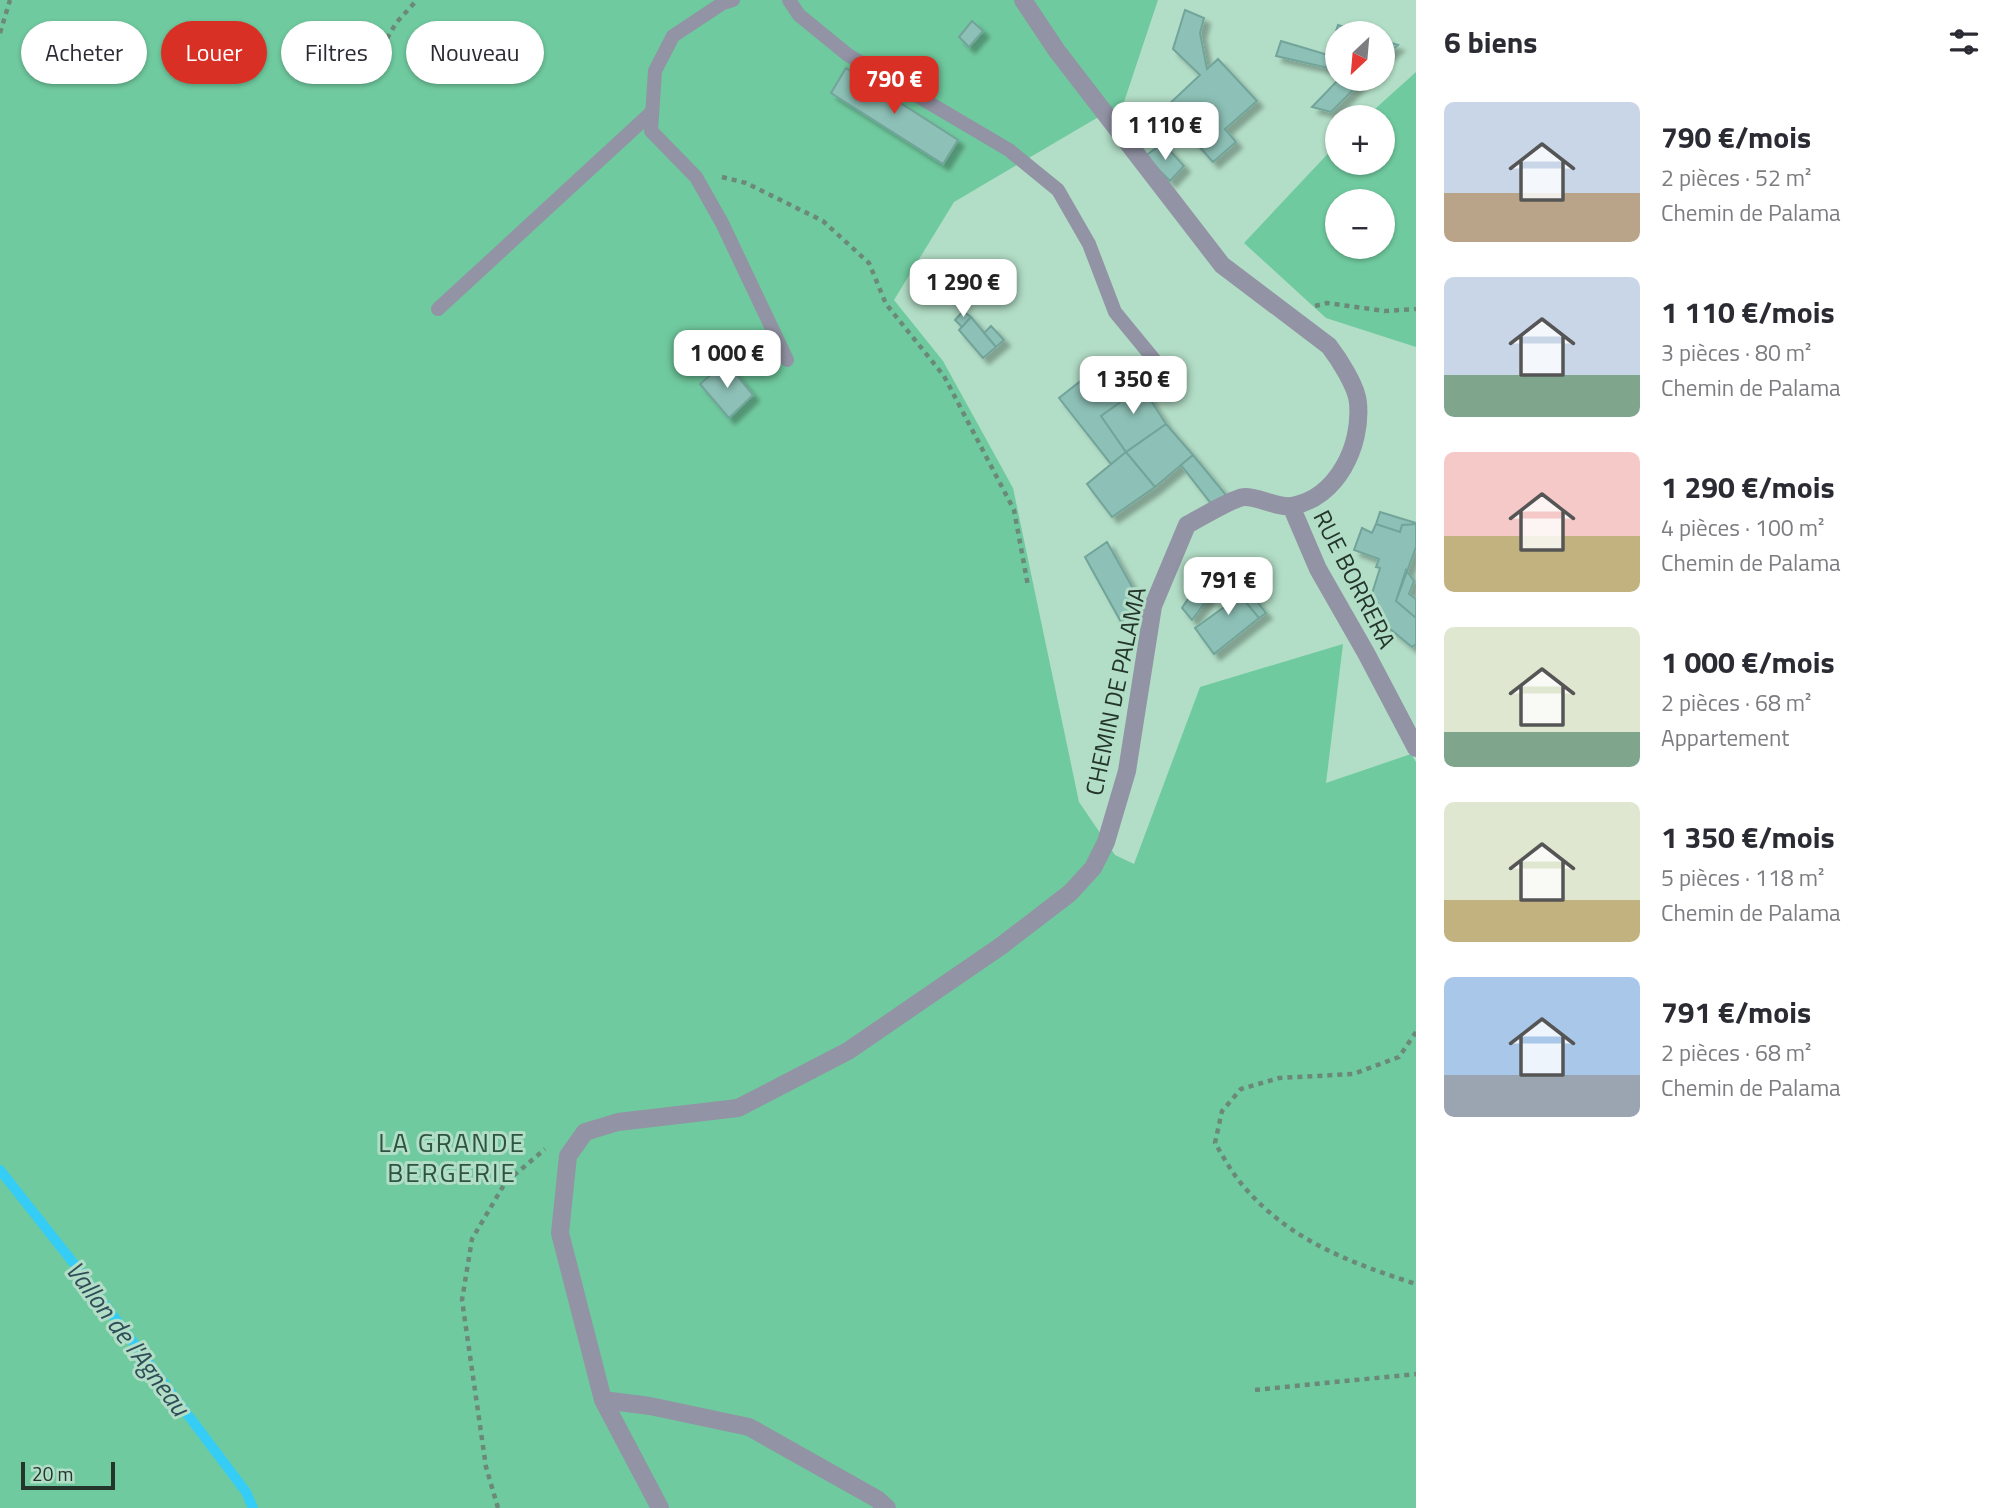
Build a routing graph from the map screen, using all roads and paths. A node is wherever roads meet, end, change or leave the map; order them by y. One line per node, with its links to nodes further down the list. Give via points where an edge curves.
1 (10, 0): 7 (path)
2 (417, 0): 6 (path)
3 (733, 0): 8 (lane, via 673,36 655,71)
4 (789, 0): 14 (lane, via 799,15 848,55 1009,150 1058,190 1089,244 1115,312)
5 (1023, 0): 12 (street, via 1222,265)
6 (392, 30)
7 (0, 33)
8 (652, 112): 9 (lane, via 652,131); 10 (lane)
9 (688, 168): 13 (lane, via 722,223); 16 (path, via 746,183 823,221 869,263 886,304 944,376 1014,510)
10 (438, 309)
11 (1416, 309): 12 (path, via 1385,311 1328,303)
12 (1283, 312): 15 (street, via 1329,346 1358,400 1358,434 1344,467 1325,493)
13 (787, 360)
14 (1175, 385)
15 (1291, 506): 17 (street, RUE BORRERA, via 1318,569); 19 (street, CHEMIN DE PALAMA, via 1242,497 1187,525 1153,606 1127,771 1106,842 1093,869 1070,892 1001,946 848,1051 738,1108 618,1122)
16 (1028, 586)
17 (1416, 748)
18 (1416, 1032): 20 (path, via 1399,1057 1353,1074 1279,1078 1241,1088 1222,1111 1215,1143 1244,1188 1290,1230 1352,1263)
19 (585, 1132): 23 (street, via 568,1156 560,1233); 24 (path, via 542,1151 505,1183 472,1239 461,1300 486,1467)
20 (1416, 1284)
21 (1416, 1374): 22 (path)
22 (1255, 1390)
23 (603, 1400): 25 (street); 26 (street, via 749,1427)
24 (498, 1508)
25 (660, 1508)
26 (887, 1508)

